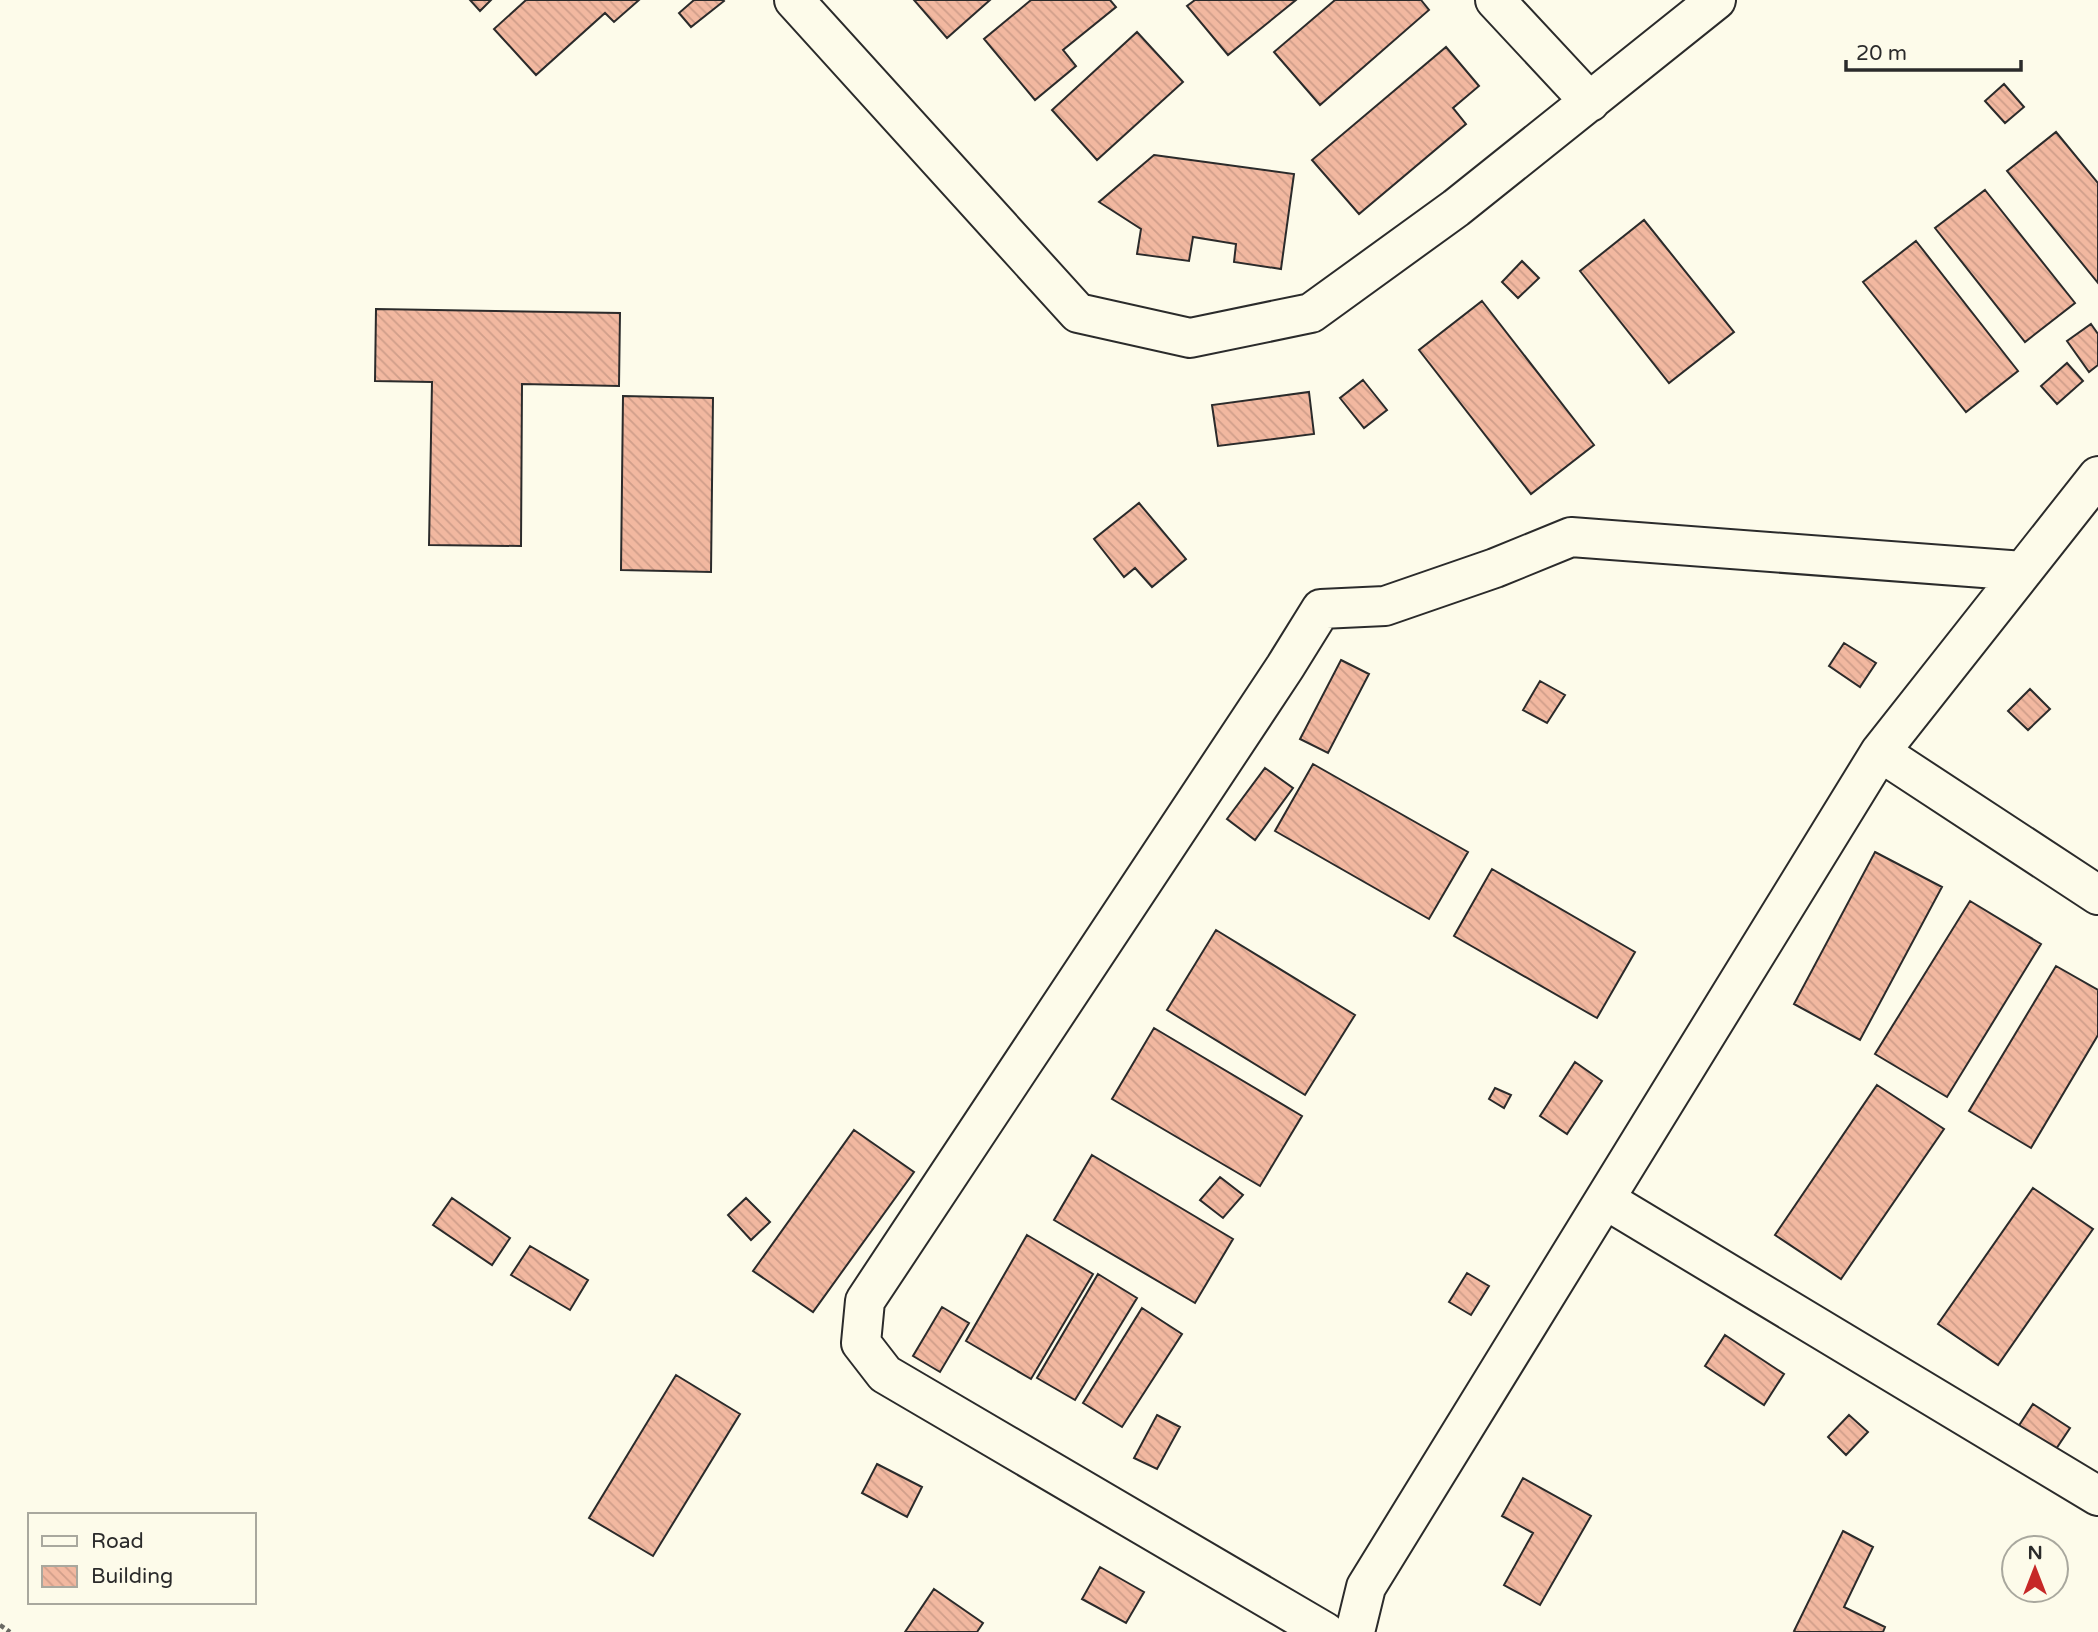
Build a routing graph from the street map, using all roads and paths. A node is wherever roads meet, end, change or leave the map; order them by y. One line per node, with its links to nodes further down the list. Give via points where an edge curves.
1 (794, 0): 4 (street, via 1078,313 1190,338 1311,313 1456,208)
2 (1495, 0): 4 (street)
3 (1716, 0): 4 (street)
4 (1590, 102)
5 (2098, 476): 6 (street)
6 (2023, 571): 7 (street); 13 (street, via 1571,537 1385,606 1321,609 864,1301 861,1343 885,1374)
7 (1880, 752): 8 (street); 9 (street)
8 (2098, 895)
9 (1606, 1200): 10 (street); 14 (street, via 1366,1587)
10 (2098, 1496)
11 (0, 1625): 12 (path)
12 (10, 1632)
13 (1325, 1632)
14 (1355, 1632)

